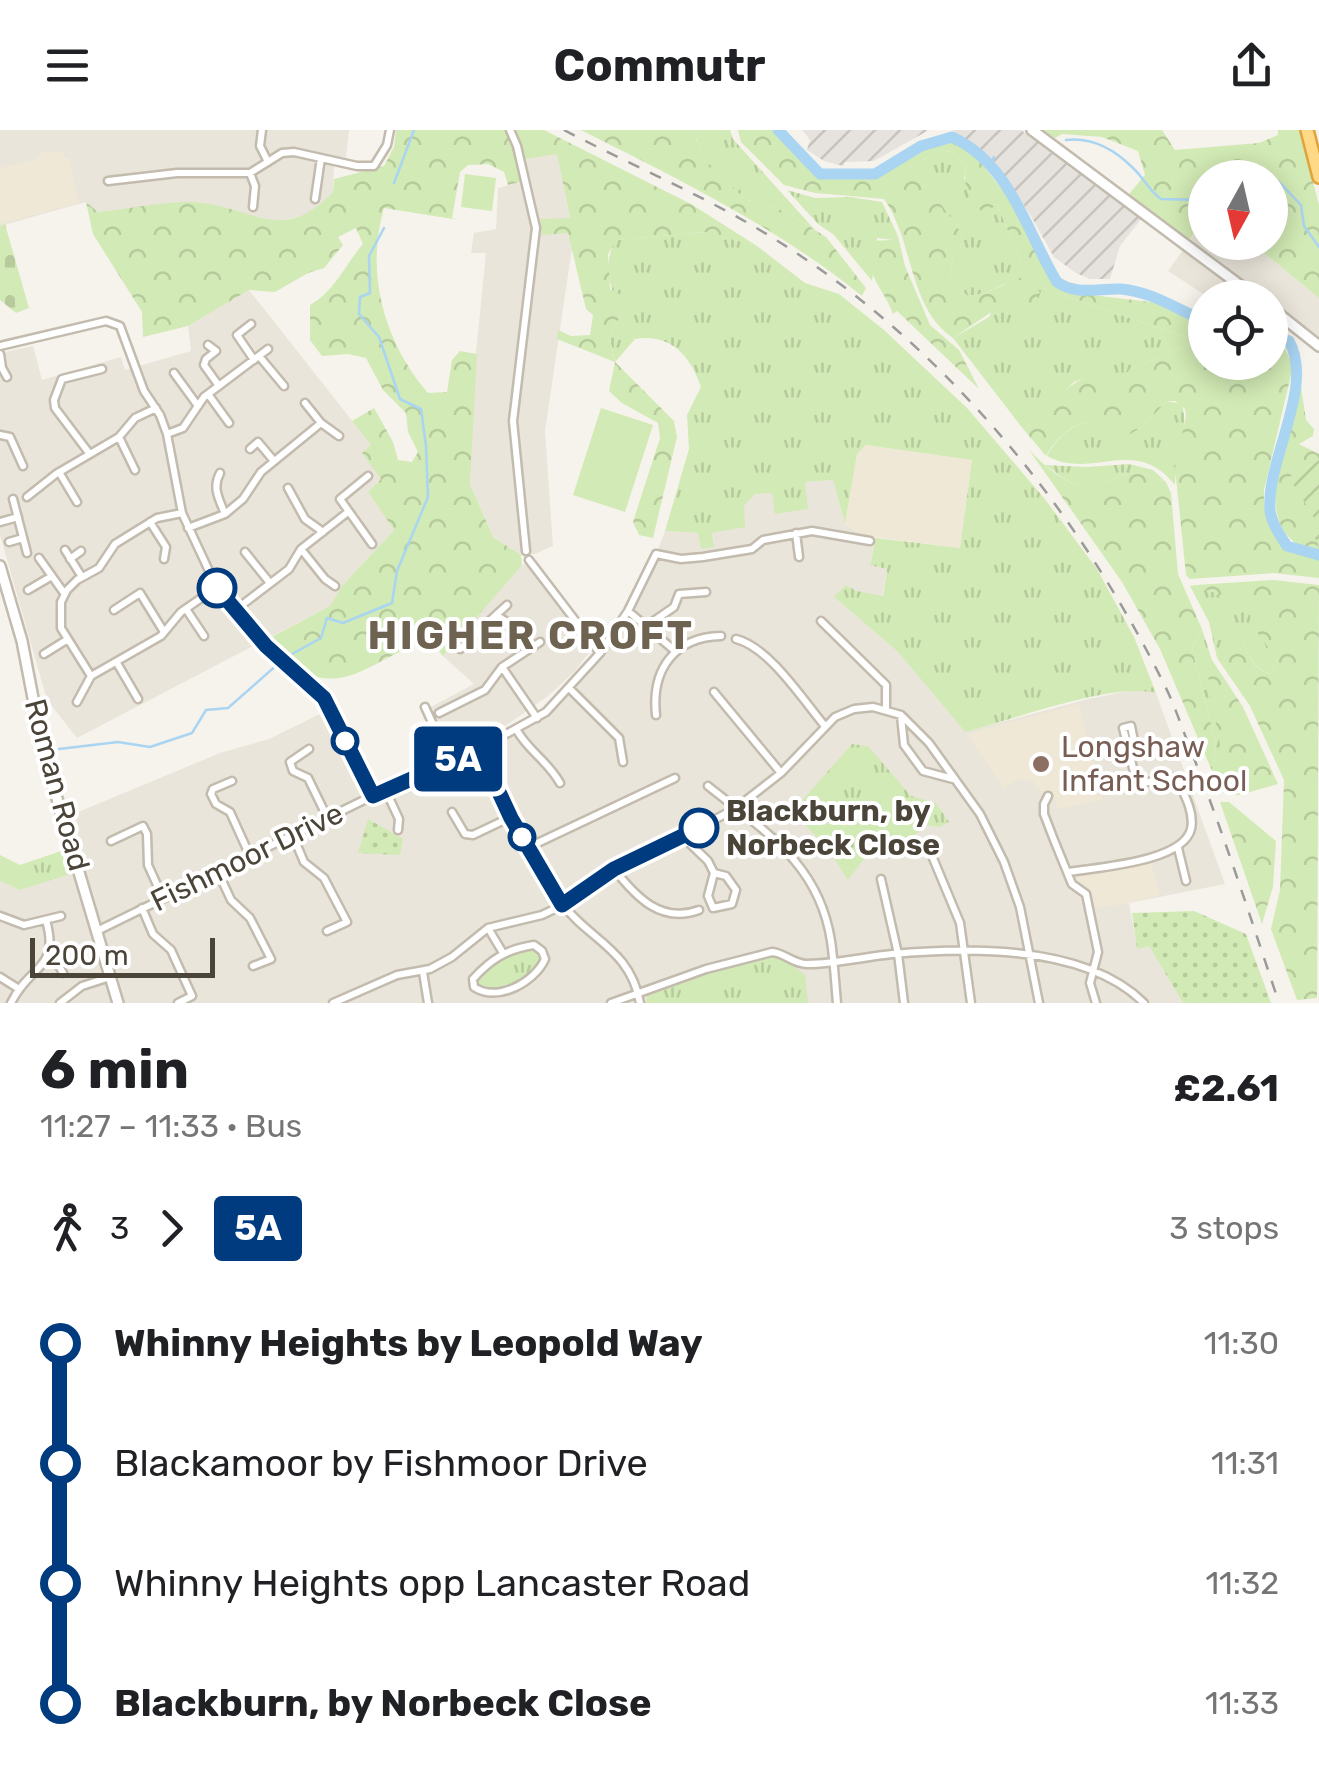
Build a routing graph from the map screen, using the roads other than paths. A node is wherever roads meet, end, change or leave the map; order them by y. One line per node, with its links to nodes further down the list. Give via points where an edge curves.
1 (262, 130): 7 (street)
2 (390, 130): 6 (street, via 374,166)
3 (510, 130): 65 (street, via 536,228 513,421)
4 (1032, 130): 13 (street)
5 (1307, 130): 9 (highway)
6 (320, 158): 7 (street, via 294,152); 11 (street)
7 (268, 162): 8 (street)
8 (250, 173): 10 (street); 12 (street)
9 (1319, 177)
10 (108, 181)
11 (315, 200)
12 (254, 206)
13 (1234, 280)
14 (1288, 321): 18 (street)
15 (250, 324): 21 (street, via 237,335)
16 (208, 345): 25 (street, via 216,351 204,365)
17 (0, 346): 30 (street, via 115,323)
18 (1319, 346)
19 (268, 350): 21 (street)
20 (0, 354): 24 (street)
21 (257, 358): 25 (street); 26 (street)
22 (102, 369): 38 (street, via 62,379 54,400)
23 (174, 374): 29 (street)
24 (7, 378)
25 (219, 386): 27 (street)
26 (284, 386)
27 (208, 394): 29 (street); 31 (street)
28 (306, 404): 32 (street)
29 (198, 406): 33 (street, via 183,428)
30 (156, 408): 33 (street); 36 (street)
31 (228, 423)
32 (321, 423): 35 (street); 39 (street)
33 (167, 434): 50 (street)
34 (0, 435): 40 (street, via 10,437)
35 (338, 436)
36 (118, 437): 38 (street); 41 (street)
37 (250, 449): 39 (street, via 258,442)
38 (90, 453): 42 (street)
39 (274, 461): 51 (street)
40 (22, 466)
41 (135, 470)
42 (59, 472): 47 (street); 48 (street)
43 (220, 473): 51 (street, via 216,493)
44 (368, 476): 49 (street, via 340,499)
45 (288, 488): 56 (street, via 305,519)
46 (13, 498): 52 (street)
47 (27, 498)
48 (77, 502)
49 (348, 512): 56 (street); 61 (street)
50 (182, 514): 54 (street); 55 (street)
51 (225, 514): 55 (street)
52 (18, 517): 53 (street); 58 (street)
53 (0, 522)
54 (150, 522): 71 (street, via 166,547); 75 (street)
55 (188, 528): 78 (street)
56 (322, 532): 62 (street)
57 (796, 533): 59 (street); 68 (street); 87 (street, Fishmoor Drive, via 703,557 657,553)
58 (23, 538): 60 (street); 67 (street)
59 (870, 541)
60 (9, 542)
61 (372, 544)
62 (301, 549): 76 (street); 77 (street)
63 (65, 550): 70 (street)
64 (81, 551): 70 (street)
65 (526, 551)
66 (245, 552): 76 (street)
67 (27, 553)
68 (800, 556)
69 (39, 558): 74 (street)
70 (70, 558): 75 (street)
71 (164, 559)
72 (529, 560): 100 (street)
73 (0, 566): 82 (street, Roman Road)
74 (52, 576): 79 (street); 81 (street)
75 (82, 577): 81 (street)
76 (270, 583): 86 (street)
77 (335, 586)
78 (217, 588): 84 (street); 86 (street)
79 (28, 590)
80 (706, 592): 90 (street, via 678,594 674,607)
81 (65, 594): 94 (street, via 59,616)
82 (4, 598): 158 (street, Roman Road, via 22,642 44,755)
83 (507, 604): 88 (street)
84 (186, 608): 91 (street); 92 (street)
85 (114, 610): 91 (street, via 140,593)
86 (234, 611): 129 (street, via 324,698)
87 (628, 611): 90 (street); 100 (street, Fishmoor Drive)
88 (496, 614): 97 (street); 98 (street)
89 (821, 620): 110 (street, via 886,685)
90 (648, 625): 99 (street)
91 (164, 632): 102 (street)
92 (204, 636)
93 (721, 636): 99 (street, via 703,636)
94 (68, 639): 101 (street); 104 (street)
95 (736, 639): 115 (street, via 780,671)
96 (540, 642): 98 (street)
97 (460, 649)
98 (526, 651): 103 (street)
99 (676, 651): 112 (street, via 658,675)
100 (600, 653): 105 (street, Fishmoor Drive)
101 (44, 654)
102 (117, 663): 104 (street); 107 (street)
103 (502, 667): 111 (street, via 485,690); 114 (street)
104 (91, 676): 108 (street)
105 (569, 688): 114 (street, Fishmoor Drive); 121 (street, via 619,738)
106 (714, 692): 122 (street)
107 (134, 698)
108 (77, 702)
109 (425, 708): 120 (street)
110 (886, 708): 113 (street); 115 (street, via 854,709)
111 (439, 712)
112 (656, 715)
113 (901, 715): 124 (street); 124 (street, via 904,744 922,770)
114 (537, 718): 116 (street, Fishmoor Drive)
115 (824, 726): 122 (street)
116 (516, 730): 119 (street, Fishmoor Drive); 126 (street, via 527,748 549,762)
117 (1127, 743): 140 (street, via 1137,784 1176,776 1192,816)
118 (309, 748): 133 (street, via 290,762 308,778)
119 (479, 749): 120 (street, Fishmoor Drive); 134 (street)
120 (450, 762): 128 (street, Fishmoor Drive)
121 (622, 762)
122 (781, 774): 131 (street)
123 (675, 778): 139 (street)
124 (955, 779): 162 (street, via 1004,862)
125 (232, 781): 142 (street, via 211,794 230,812)
126 (560, 784)
127 (708, 786): 131 (street)
128 (386, 790): 129 (street, Fishmoor Drive); 135 (street)
129 (373, 796): 133 (street, Fishmoor Drive)
130 (1048, 796): 145 (street, via 1044,814)
131 (736, 808): 137 (street); 164 (street, via 804,868 821,905)
132 (452, 812): 134 (street, via 473,836)
133 (328, 818): 136 (street, Fishmoor Drive)
134 (511, 818): 139 (street)
135 (398, 830)
136 (293, 836): 142 (street, Fishmoor Drive); 157 (street, via 346,922)
137 (683, 837): 143 (street); 146 (street)
138 (111, 841): 149 (street, via 144,826 148,865)
139 (528, 848): 150 (street)
140 (1178, 848): 145 (street); 148 (street)
141 (930, 851): 159 (street, via 951,894)
142 (250, 856): 144 (street, Fishmoor Drive)
143 (614, 869): 150 (street); 152 (street, via 660,913)
144 (218, 872): 149 (street, Fishmoor Drive); 165 (street, via 271,959)
145 (1069, 872): 166 (street, via 1086,894 1098,952)
146 (714, 873): 146 (street, via 708,896 713,908 724,908 736,890)
147 (881, 879): 161 (street)
148 (1186, 881)
149 (164, 898): 151 (street, Fishmoor Drive)
150 (562, 905): 156 (street); 172 (street, via 612,949)
151 (142, 908): 158 (street, Fishmoor Drive); 176 (street, via 192,996)
152 (699, 910)
153 (0, 916): 155 (street, via 21,925)
154 (61, 916): 155 (street)
155 (46, 920): 163 (street)
156 (488, 928): 160 (street); 167 (street)
157 (327, 931)
158 (96, 932): 169 (street, Roman Road)
159 (964, 952): 161 (street); 162 (street); 183 (street)
160 (502, 953): 160 (street, via 534,946 545,959 540,970 503,992 474,987 473,979)
161 (898, 954): 164 (street); 182 (street)
162 (1031, 956): 166 (street); 184 (street)
163 (48, 958): 168 (street); 171 (street)
164 (832, 960): 172 (street, via 804,965 772,952); 181 (street)
165 (253, 966)
166 (1094, 971): 185 (street); 186 (street)
167 (423, 972): 177 (street, via 397,975); 178 (street)
168 (63, 974)
169 (110, 976): 173 (street); 175 (street, Roman Road)
170 (0, 977): 171 (street)
171 (19, 988): 174 (street)
172 (638, 992): 179 (street); 180 (street)
173 (62, 1002)
174 (12, 1003)
175 (118, 1003)
176 (178, 1003)
177 (332, 1003)
178 (428, 1003)
179 (611, 1003)
180 (640, 1003)
181 (837, 1003)
182 (904, 1003)
183 (972, 1003)
184 (1038, 1003)
185 (1096, 1003)
186 (1144, 1003)

